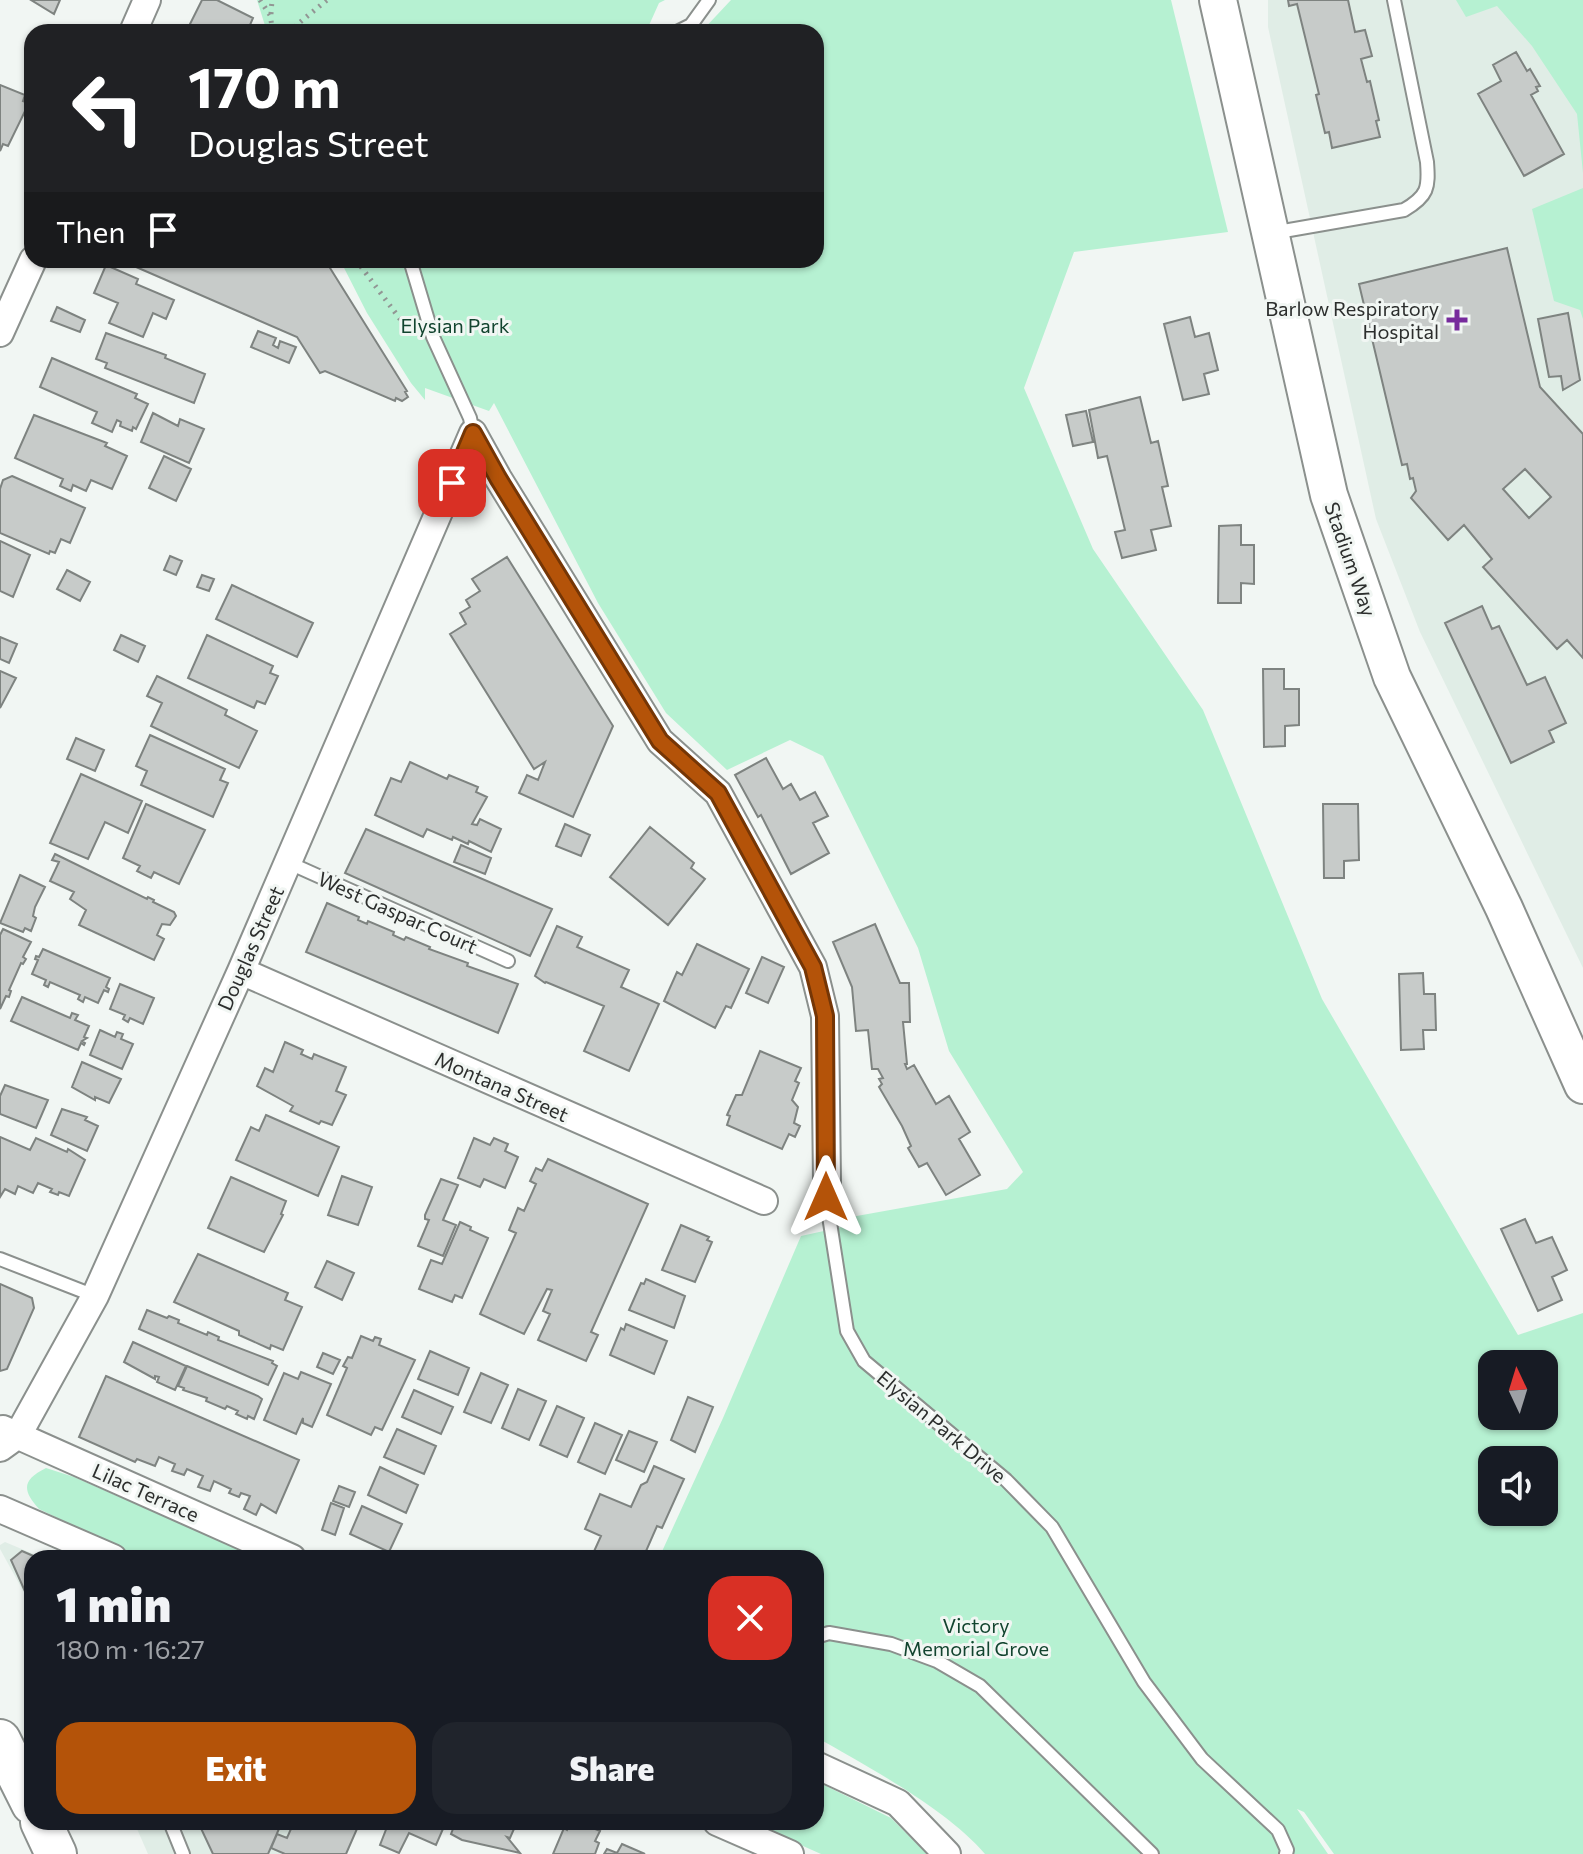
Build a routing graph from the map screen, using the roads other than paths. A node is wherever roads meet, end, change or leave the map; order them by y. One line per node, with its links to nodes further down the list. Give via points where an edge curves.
1 (147, 0): 5 (street)
2 (709, 0): 6 (lane)
3 (1218, 0): 7 (street, Stadium Way)
4 (1394, 0): 7 (lane, via 1427,162 1428,182 1421,200 1404,210)
5 (136, 24)
6 (692, 24)
7 (1269, 233): 15 (street, Stadium Way, via 1329,495 1392,677)
8 (29, 268): 10 (street)
9 (412, 268): 11 (lane, Elysian Park Drive, via 433,337)
10 (0, 333)
11 (473, 433): 12 (street, Douglas Street); 16 (street, Elysian Park Drive, via 660,741 718,793 813,967 825,1016)
12 (287, 862): 13 (lane, West Gaspar Court); 14 (street, Douglas Street)
13 (508, 961)
14 (241, 971): 17 (street, Montana Street); 19 (street, Douglas Street)
15 (1583, 1085)
16 (827, 1182): 36 (lane, Elysian Park Drive, via 847,1331 864,1361 1006,1480 1052,1527 1144,1682 1202,1759 1278,1830)
17 (764, 1201)
18 (0, 1259): 19 (lane)
19 (95, 1296): 20 (street, Douglas Street)
20 (6, 1437): 23 (street, Lilac Terrace)
21 (0, 1509): 22 (street)
22 (95, 1550)
23 (273, 1550)
24 (824, 1635): 35 (lane, via 891,1644 937,1661 980,1686)
25 (9, 1747): 27 (main road)
26 (824, 1769): 34 (street, via 898,1803)
27 (24, 1784)
28 (45, 1830): 31 (main road)
29 (173, 1830): 32 (lane)
30 (735, 1830): 33 (street)
31 (56, 1854)
32 (183, 1854)
33 (790, 1854)
34 (947, 1854)
35 (1152, 1854)
36 (1286, 1854)

